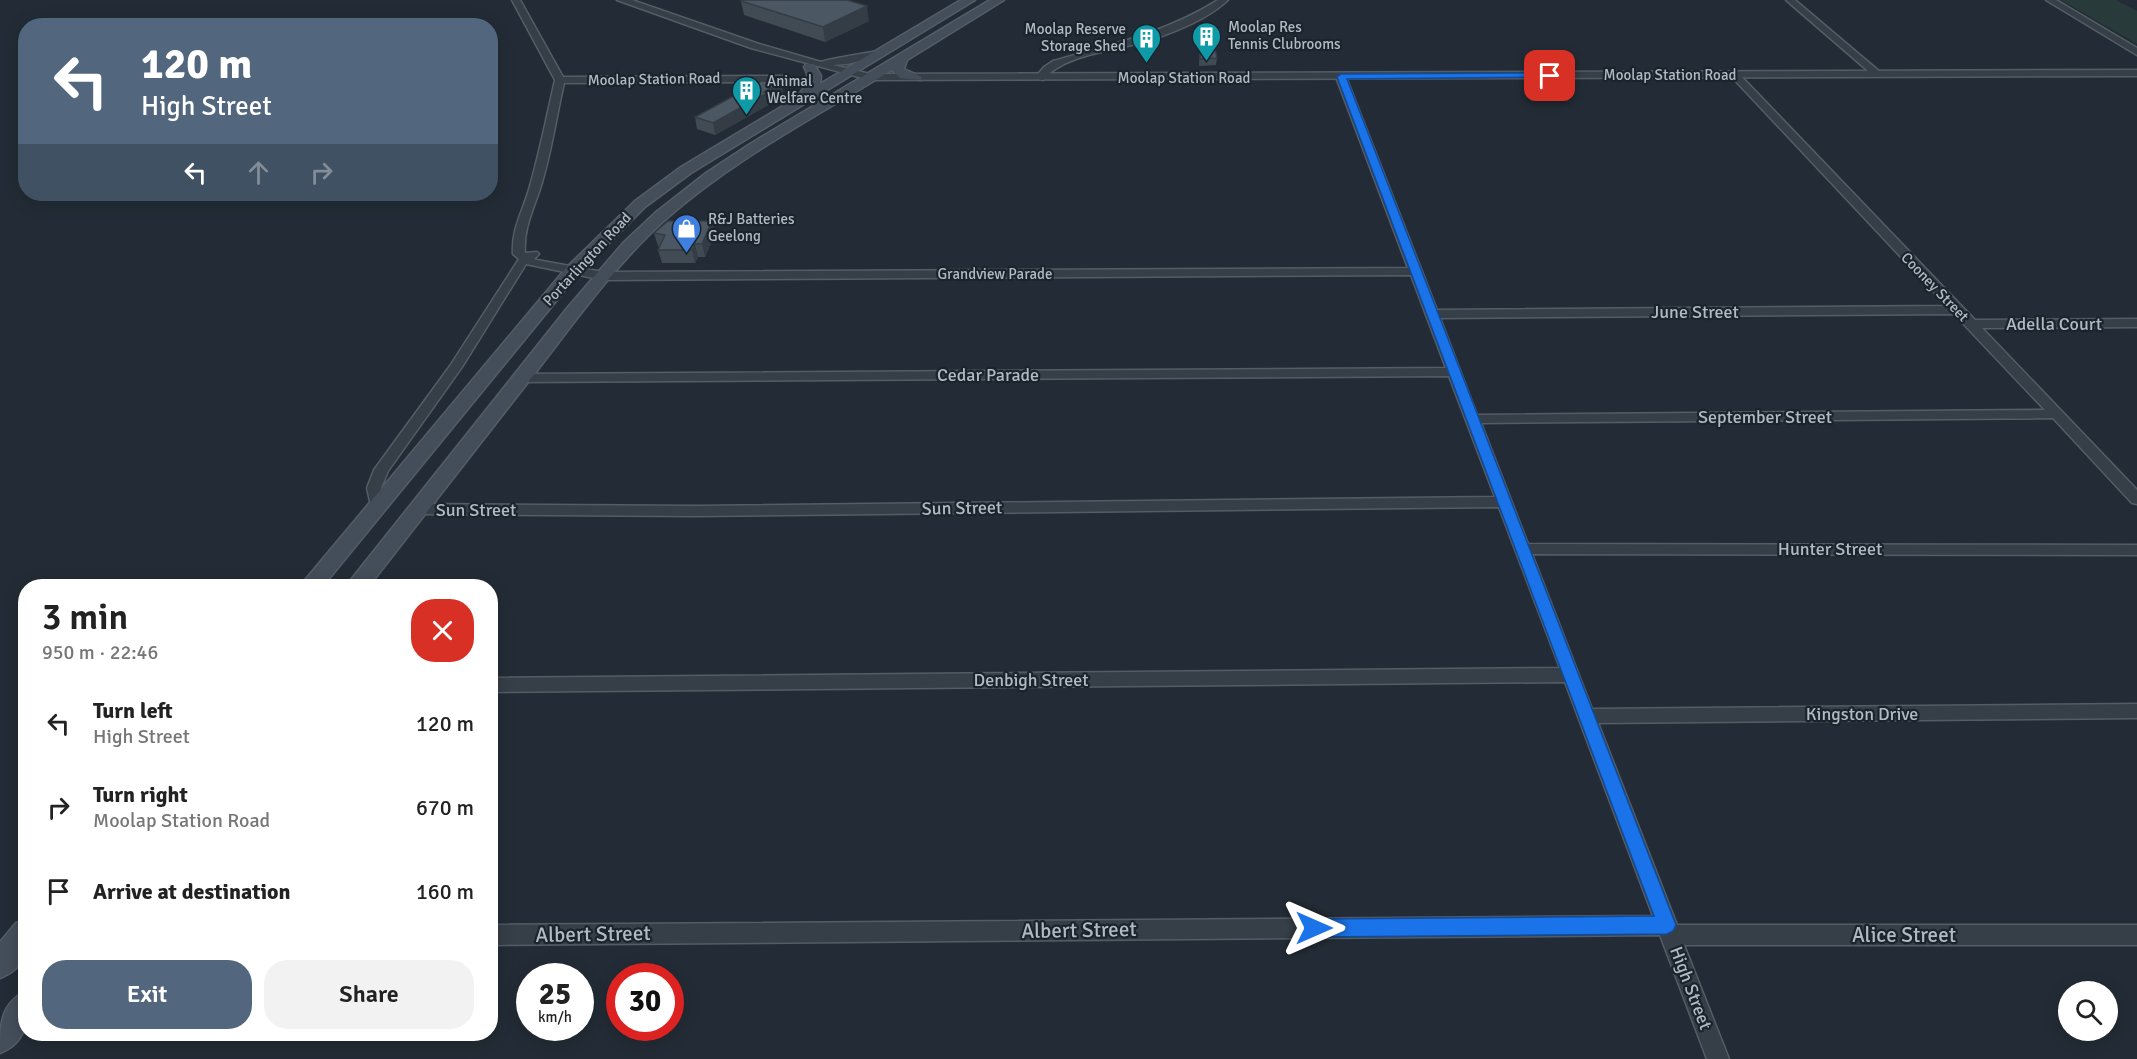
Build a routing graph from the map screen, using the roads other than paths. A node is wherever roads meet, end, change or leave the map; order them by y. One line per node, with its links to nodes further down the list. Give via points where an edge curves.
1 (516, 0): 24 (street)
2 (622, 0): 12 (street)
3 (969, 0): 9 (main road, Portarlington Road)
4 (998, 0): 10 (main road, Portarlington Road)
5 (1224, 0): 11 (street, via 1151,37)
6 (1790, 0): 14 (street)
7 (2050, 0): 8 (street)
8 (2137, 52)
9 (880, 53): 12 (street); 13 (main road, Portarlington Road)
10 (903, 57): 17 (main road, via 898,70); 23 (main road, Portarlington Road)
11 (1078, 58): 20 (street, via 1056,63); 21 (street, via 1066,64)
12 (810, 64): 13 (street); 25 (main road, via 815,73 814,85)
13 (843, 74): 23 (street); 25 (main road, Portarlington Road)
14 (1877, 74): 15 (street, Moolap Station Road); 16 (street, Moolap Station Road)
15 (2135, 74)
16 (1734, 75): 18 (street, Moolap Station Road); 30 (street, Cooney Street)
17 (916, 77): 19 (street, Moolap Station Road); 23 (street, Moolap Station Road)
18 (1341, 77): 21 (street, Moolap Station Road); 28 (street, High Street)
19 (987, 78): 20 (street, Moolap Station Road); 23 (street, Moolap Station Road)
20 (1040, 78): 21 (street, Moolap Station Road)
21 (1065, 78)
22 (783, 79): 24 (street, Moolap Station Road)
23 (866, 79): 29 (main road, Portarlington Road, via 688,193 652,223)
24 (560, 80): 26 (street, via 518,242 517,249)
25 (800, 100): 27 (main road, Portarlington Road, via 686,170 640,204)
26 (530, 256): 27 (street, Grandview Parade, via 556,269); 40 (street, via 510,278 456,367 381,470 374,488)
27 (573, 270): 29 (street, Grandview Parade); 40 (main road, Portarlington Road)
28 (1417, 271): 29 (street, Grandview Parade); 31 (street, High Street)
29 (603, 276): 35 (main road, Portarlington Road)
30 (1957, 310): 31 (street, June Street); 33 (street, Cooney Street)
31 (1433, 314): 34 (street, High Street)
32 (2137, 323): 33 (street, Adella Court)
33 (1971, 324): 36 (street, Cooney Street)
34 (1456, 372): 35 (street, Cedar Parade); 37 (street, High Street)
35 (521, 378): 41 (main road, Portarlington Road)
36 (2056, 414): 37 (street, September Street); 38 (street, Cooney Street)
37 (1473, 418): 39 (street, High Street)
38 (2137, 499)
39 (1505, 502): 41 (street, Sun Street, via 696,511); 42 (street, High Street)
40 (377, 506): 44 (main road, Portarlington Road)
41 (418, 509): 45 (main road, Portarlington Road)
42 (1523, 549): 43 (street, Hunter Street); 46 (street, High Street)
43 (2137, 550)
44 (317, 579)
45 (363, 579)
46 (1571, 675): 47 (street, Denbigh Street); 49 (street, High Street)
47 (498, 685)
48 (2137, 711): 49 (street, Kingston Drive)
49 (1587, 716): 50 (street, High Street)
50 (1669, 930): 51 (street, Albert Street); 52 (street, Alice Street); 57 (street, High Street)
51 (498, 935)
52 (2137, 935)
53 (18, 943): 54 (main road)
54 (0, 964)
55 (18, 1016): 56 (main road)
56 (0, 1038)
57 (1718, 1059)

